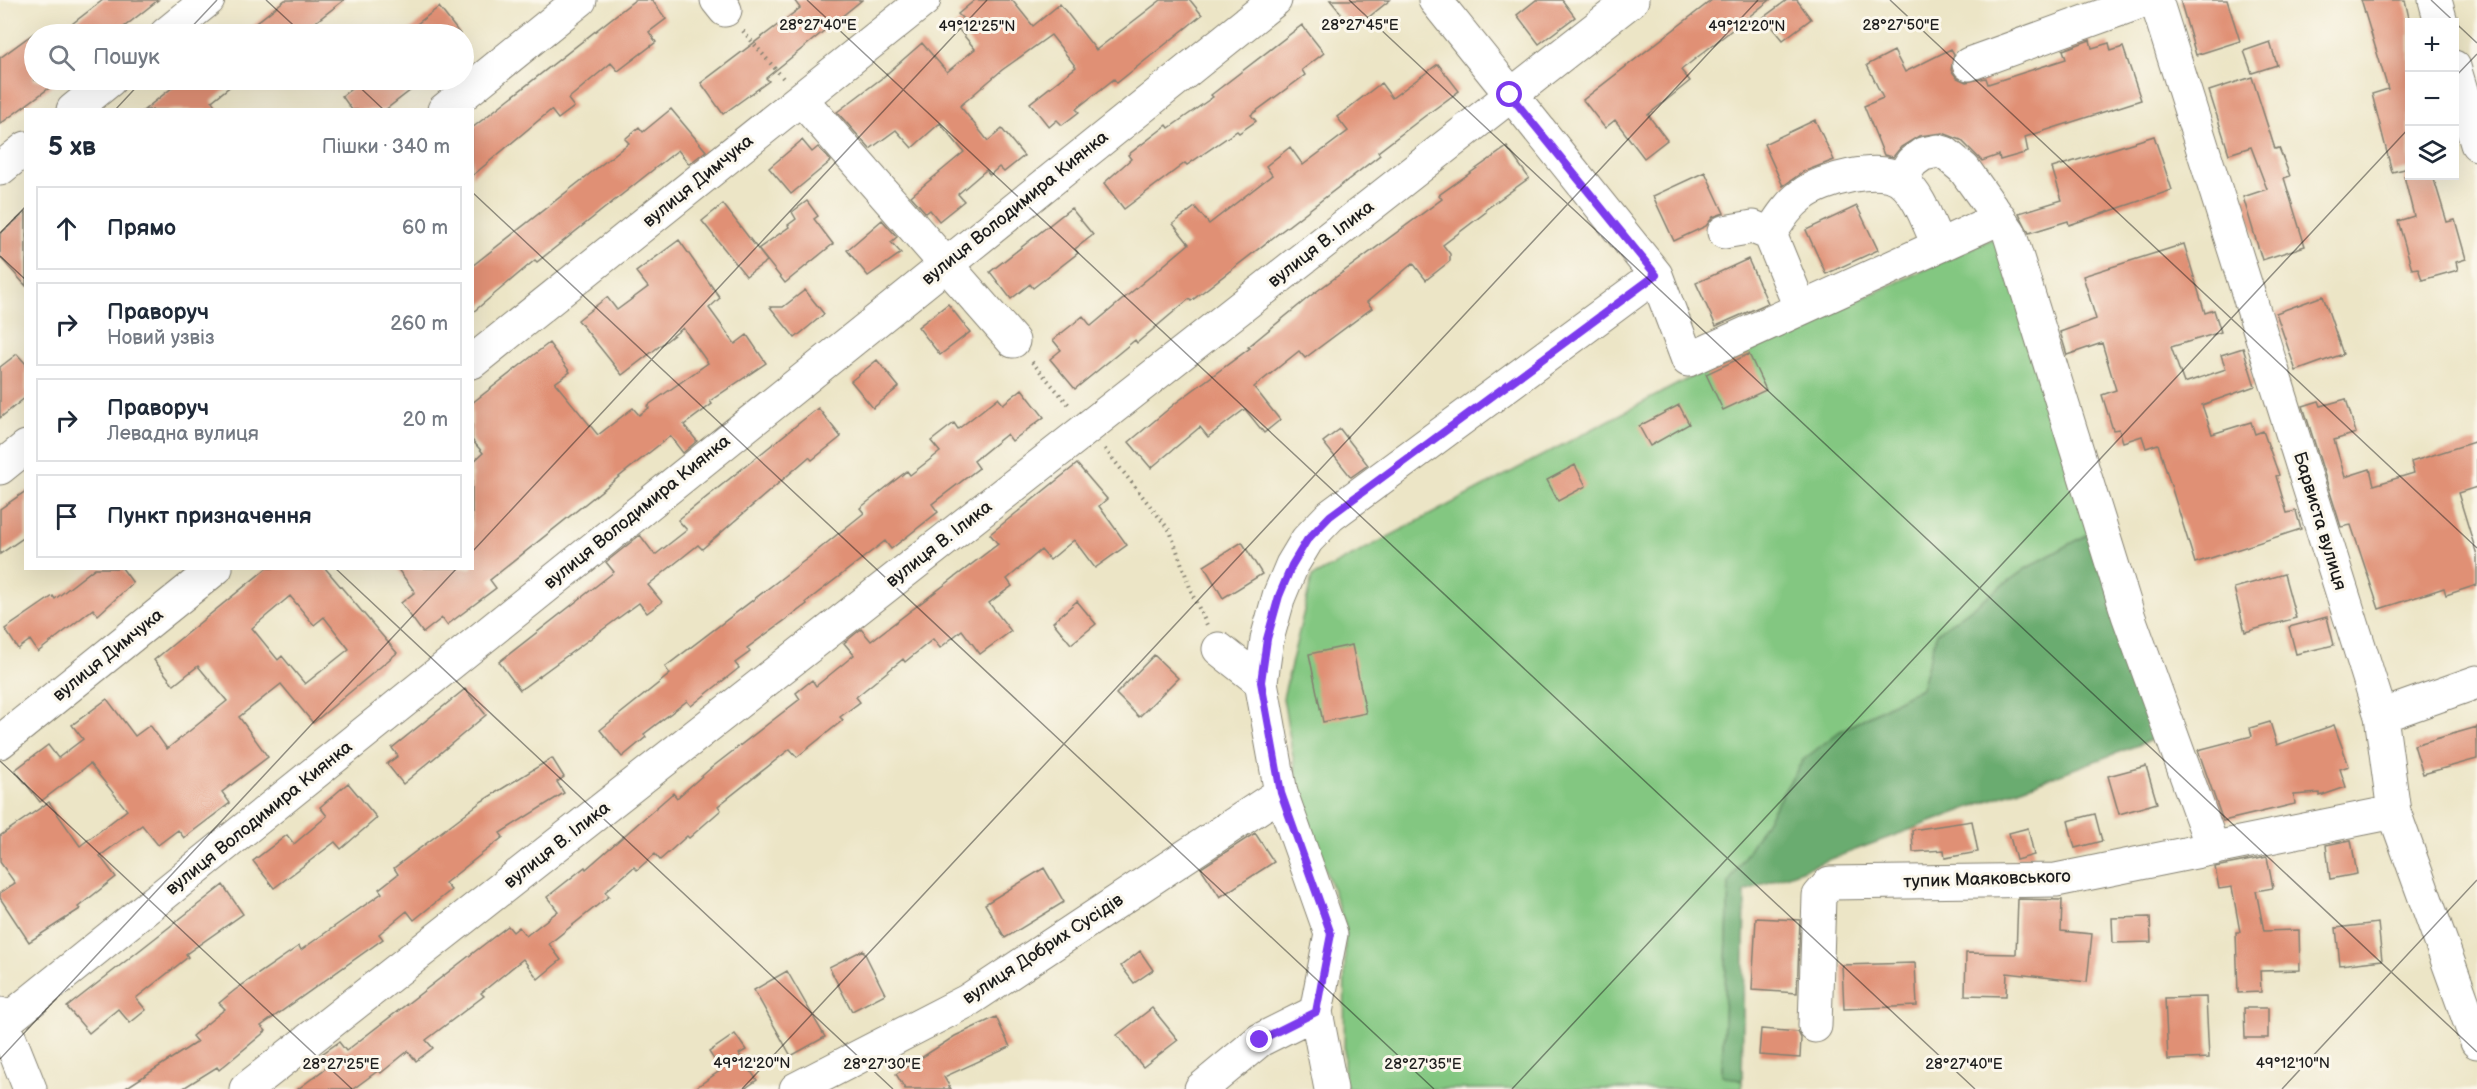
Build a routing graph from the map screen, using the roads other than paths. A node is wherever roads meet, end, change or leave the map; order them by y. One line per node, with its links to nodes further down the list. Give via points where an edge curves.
1 (208, 0): 11 (street)
2 (580, 0): 14 (street)
3 (924, 0): 18 (street, вулиця Димчука)
4 (1275, 0): 29 (street, вулиця Володимира Киянка)
5 (1435, 0): 17 (street)
6 (1632, 0): 17 (street, вулиця В. Ілика)
7 (2146, 0): 12 (street)
8 (2156, 0): 40 (street, Барвиста вулиця)
9 (2435, 0): 10 (street)
10 (2441, 18)
11 (178, 24)
12 (1969, 64)
13 (2455, 72): 21 (street)
14 (474, 86)
15 (98, 90): 19 (street)
16 (469, 90): 20 (street)
17 (1510, 95): 30 (street); 50 (street, вулиця В. Ілика)
18 (801, 99): 29 (street); 33 (street, вулиця Димчука)
19 (75, 108)
20 (446, 108)
21 (2477, 144)
22 (24, 150): 23 (street)
23 (0, 169)
24 (1901, 179): 25 (street, via 1923,154 1945,153 1964,169); 27 (street, via 1882,173 1821,184 1801,195); 28 (street, via 1917,198)
25 (2000, 218): 28 (street); 44 (street, via 2009,232 2128,615)
26 (1724, 232): 27 (street, via 1754,227)
27 (1770, 234): 31 (street)
28 (1938, 244): 31 (street)
29 (945, 264): 32 (street); 46 (street, вулиця Володимира Киянка)
30 (1656, 275): 31 (street, via 1688,360); 38 (street, via 1330,516 1307,540 1283,585 1267,639)
31 (1800, 307)
32 (1013, 341)
33 (474, 360)
34 (24, 449): 35 (street)
35 (0, 468)
36 (214, 570): 41 (street, вулиця Димчука)
37 (1219, 649): 38 (street)
38 (1261, 682): 42 (street)
39 (2477, 682): 40 (street)
40 (2381, 716): 43 (street, Барвиста вулиця)
41 (0, 742)
42 (1281, 793): 45 (street, via 1331,934); 51 (street, вулиця Добрих Сусідів, via 967,1000)
43 (2394, 813): 44 (street, тупик Маяковського); 48 (street, Барвиста вулиця)
44 (2213, 849): 47 (street, тупик Маяковського, via 2056,880 1830,883 1819,896)
45 (1316, 1012): 52 (street, via 1260,1040); 53 (street)
46 (1, 1021): 49 (street)
47 (1815, 1026)
48 (2477, 1042)
49 (30, 1089)
50 (246, 1089)
51 (796, 1089)
52 (1201, 1089)
53 (1331, 1089)

